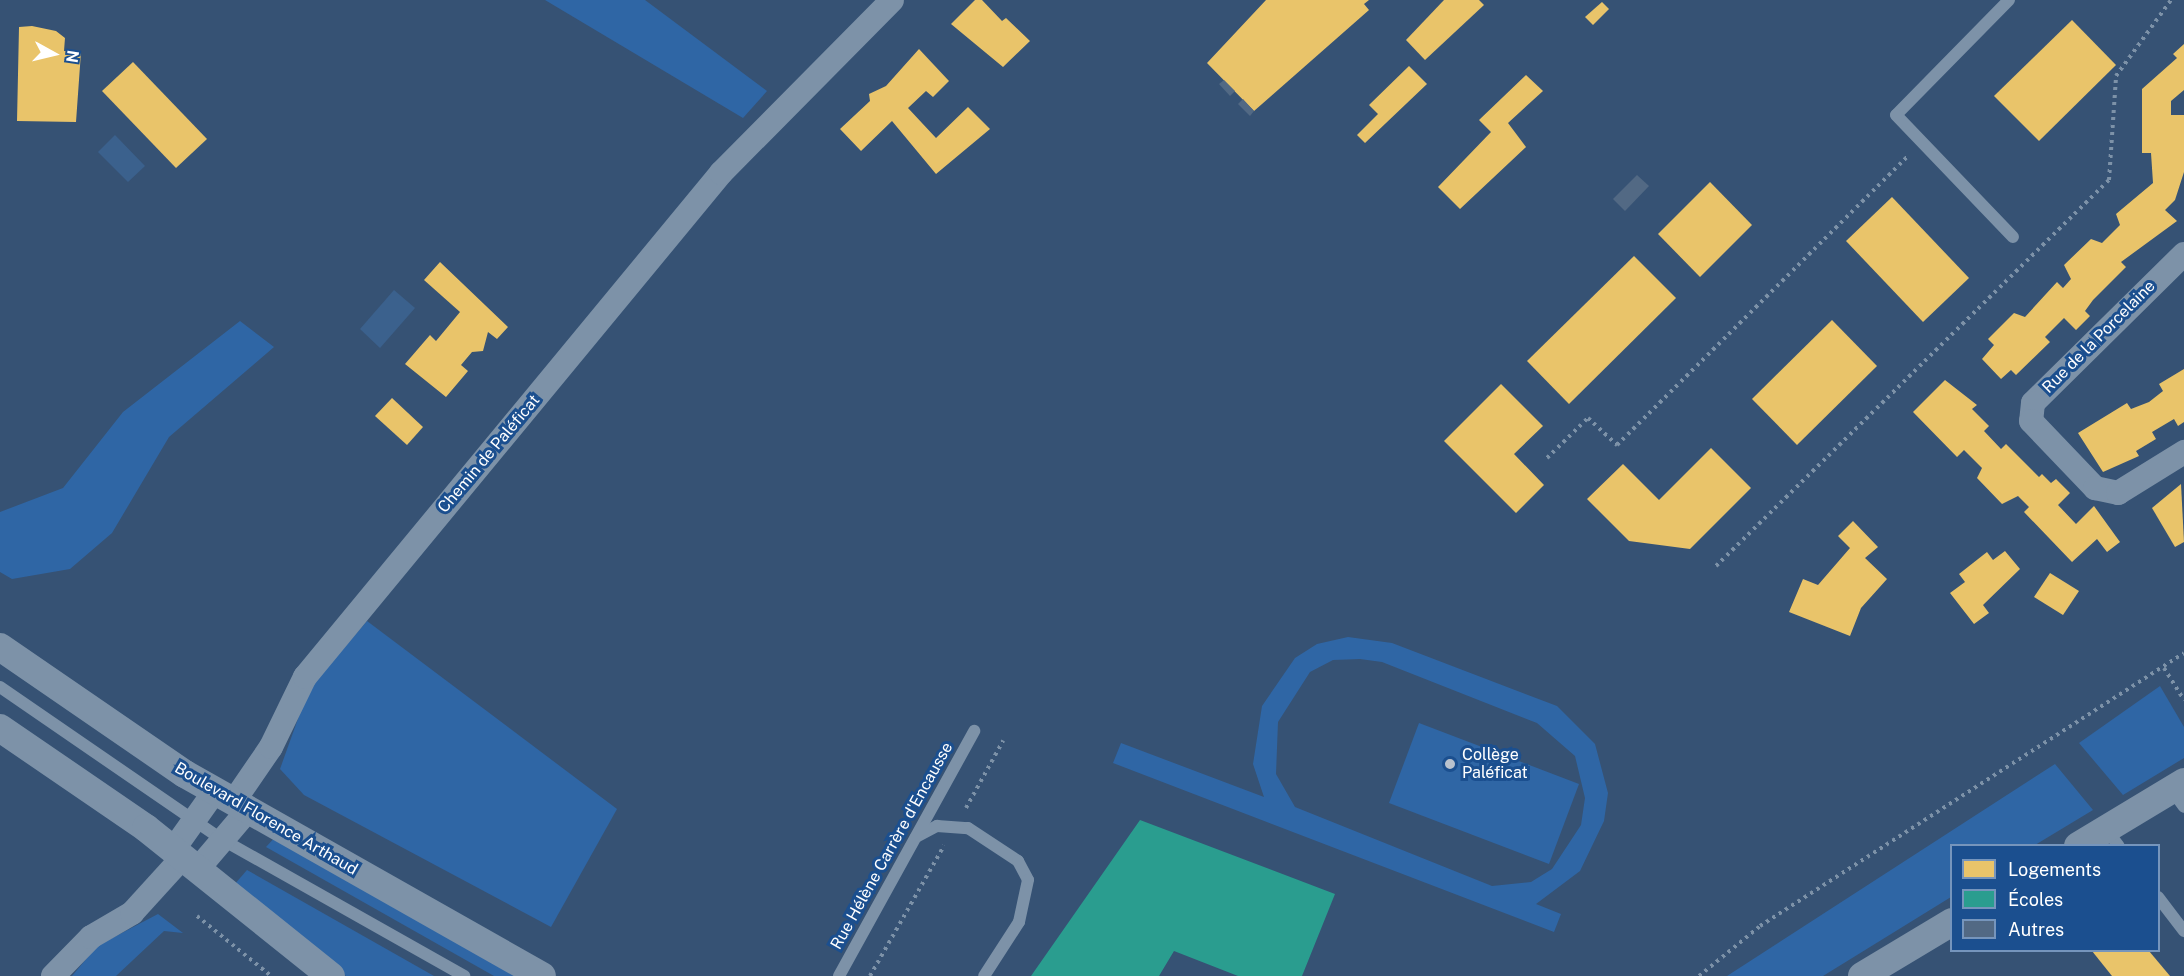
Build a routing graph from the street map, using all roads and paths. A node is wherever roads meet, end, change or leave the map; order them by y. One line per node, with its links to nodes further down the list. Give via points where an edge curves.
1 (892, 0): 19 (street, Chemin de Paléficat, via 721,172 305,677 271,747)
2 (2009, 0): 4 (lane, via 1896,115)
3 (2171, 0): 9 (path, via 2116,76 2109,180)
4 (1922, 142): 5 (lane); 8 (path, via 1617,445 1588,418)
5 (2013, 237)
6 (2184, 254): 7 (street, Rue de la Porcelaine, via 2033,403 2031,421 2095,488 2118,493)
7 (2184, 453)
8 (1547, 458)
9 (1716, 566)
10 (0, 647): 19 (street, Boulevard Florence Arthaud)
11 (2184, 653): 12 (path)
12 (2164, 668): 14 (path); 39 (path, via 1760,926)
13 (0, 687): 20 (lane, Boulevard Florence Arthaud)
14 (2184, 699)
15 (0, 728): 26 (street)
16 (974, 731): 22 (lane, Rue Hélène Carrère d'Encausse)
17 (1003, 741): 21 (path)
18 (2180, 793): 23 (street)
19 (233, 800): 20 (street); 24 (street); 35 (street, Boulevard Florence Arthaud)
20 (195, 820): 24 (lane, Boulevard Florence Arthaud); 26 (street)
21 (956, 825): 22 (lane, via 937,826); 37 (path); 38 (lane, via 999,845 1018,861 1028,880 1019,922)
22 (916, 837): 36 (lane, Rue Hélène Carrère d'Encausse)
23 (2113, 837): 25 (street)
24 (223, 840): 26 (street); 34 (lane, Boulevard Florence Arthaud)
25 (2087, 844)
26 (184, 860): 31 (street, via 132,913 91,937); 33 (street)
27 (2160, 900): 30 (lane)
28 (197, 916): 32 (path)
29 (1950, 923): 40 (street)
30 (2184, 931)
31 (53, 976)
32 (271, 976)
33 (331, 976)
34 (464, 976)
35 (542, 976)
36 (839, 976)
37 (870, 976)
38 (984, 976)
39 (1699, 976)
40 (1862, 976)

